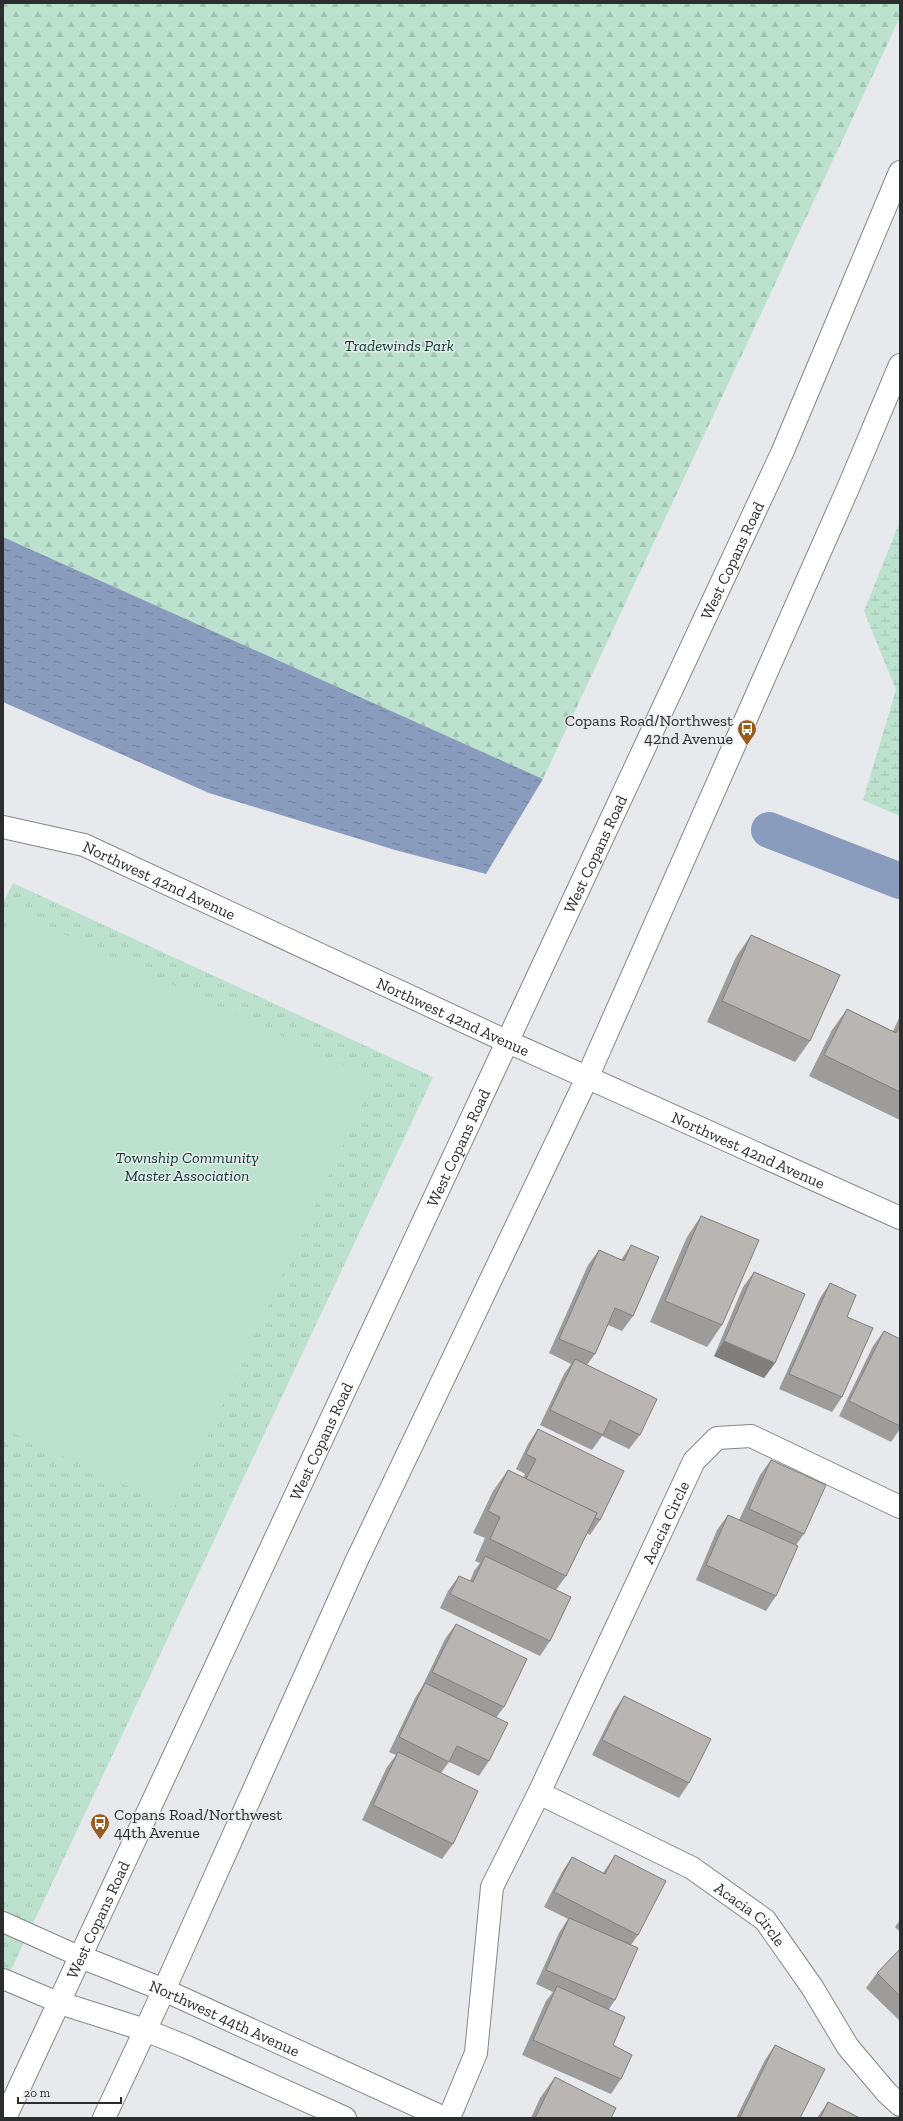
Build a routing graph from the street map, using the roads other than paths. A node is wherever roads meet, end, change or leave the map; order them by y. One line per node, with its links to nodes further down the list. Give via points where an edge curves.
1 (900, 172): 4 (main road, West Copans Road, via 782,453)
2 (900, 365): 5 (main road)
3 (3, 827): 4 (main road, Northwest 42nd Avenue, via 84,845)
4 (506, 1042): 5 (main road, Northwest 42nd Avenue); 10 (main road, West Copans Road)
5 (587, 1078): 6 (main road, Northwest 42nd Avenue); 12 (main road, via 356,1562)
6 (900, 1218)
7 (900, 1507): 8 (main road, Acacia Circle, via 751,1436 717,1438 694,1461)
8 (539, 1793): 15 (main road, Acacia Circle, via 692,1868 765,1920 812,1987 848,2047); 20 (main road, Acacia Circle, via 492,1887 476,2053)
9 (3, 1922): 10 (lane, Northwest 44th Avenue)
10 (81, 1957): 12 (main road, Northwest 44th Avenue); 13 (main road, West Copans Road)
11 (3, 1978): 13 (lane)
12 (164, 1990): 14 (main road); 19 (main road, Northwest 44th Avenue)
13 (60, 2003): 14 (main road); 16 (main road, West Copans Road)
14 (145, 2030): 17 (main road); 18 (main road)
15 (900, 2105)
16 (5, 2118)
17 (104, 2118)
18 (345, 2118)
19 (444, 2118)
20 (449, 2118)

